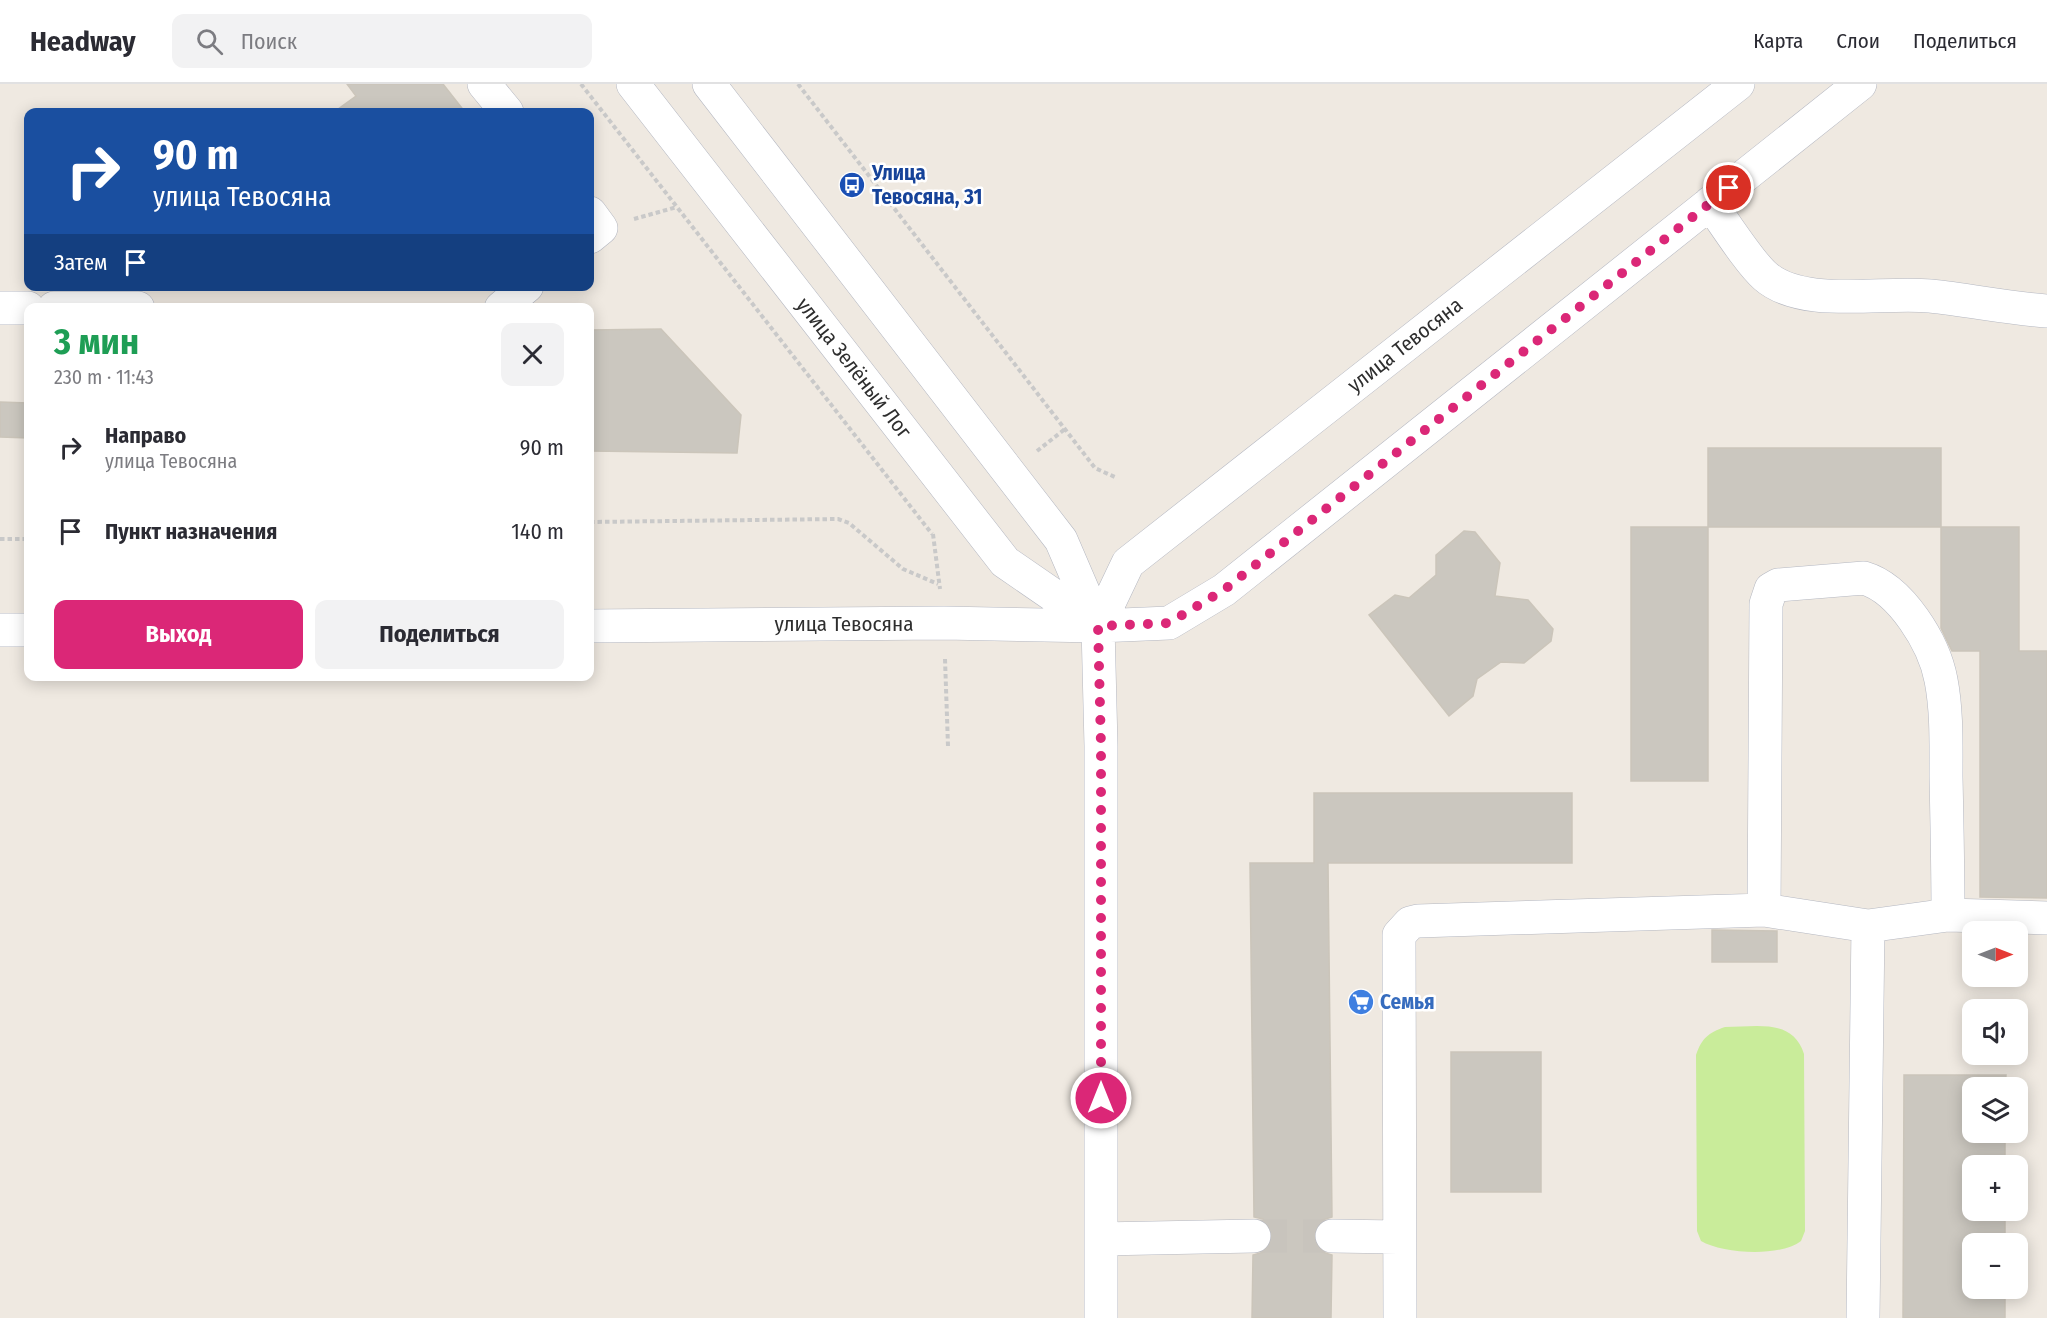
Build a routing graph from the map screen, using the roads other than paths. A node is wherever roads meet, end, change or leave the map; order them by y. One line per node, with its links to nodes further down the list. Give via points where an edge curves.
1 (484, 84): 6 (street)
2 (633, 84): 14 (street, улица Зелёный Лог, via 1005,562)
3 (709, 84): 14 (street, via 1061,540)
4 (1738, 84): 14 (street, улица Тевосяна, via 1128,563)
5 (1860, 84): 7 (street, улица Тевосяна)
6 (504, 108)
7 (1710, 203): 12 (street, via 1765,276 1785,288 1810,294 1928,296); 14 (street, улица Тевосяна, via 1224,590 1169,623)
8 (521, 291): 9 (street)
9 (507, 303)
10 (0, 308): 11 (street)
11 (24, 308)
12 (2047, 311)
13 (594, 626): 14 (street, улица Тевосяна)
14 (1098, 626): 24 (street)
15 (0, 630): 16 (street)
16 (24, 630)
17 (1764, 910): 18 (street, via 1767,596 1785,582 1864,578 1886,587 1928,639 1941,679 1946,732); 20 (street); 23 (street, via 1418,921 1403,928 1397,943)
18 (1948, 915): 19 (street); 20 (street)
19 (2047, 918)
20 (1868, 926): 27 (street)
21 (1254, 1236): 24 (street)
22 (1332, 1236): 23 (street)
23 (1398, 1237): 26 (street)
24 (1101, 1239): 25 (street)
25 (1101, 1318)
26 (1400, 1318)
27 (1863, 1318)

